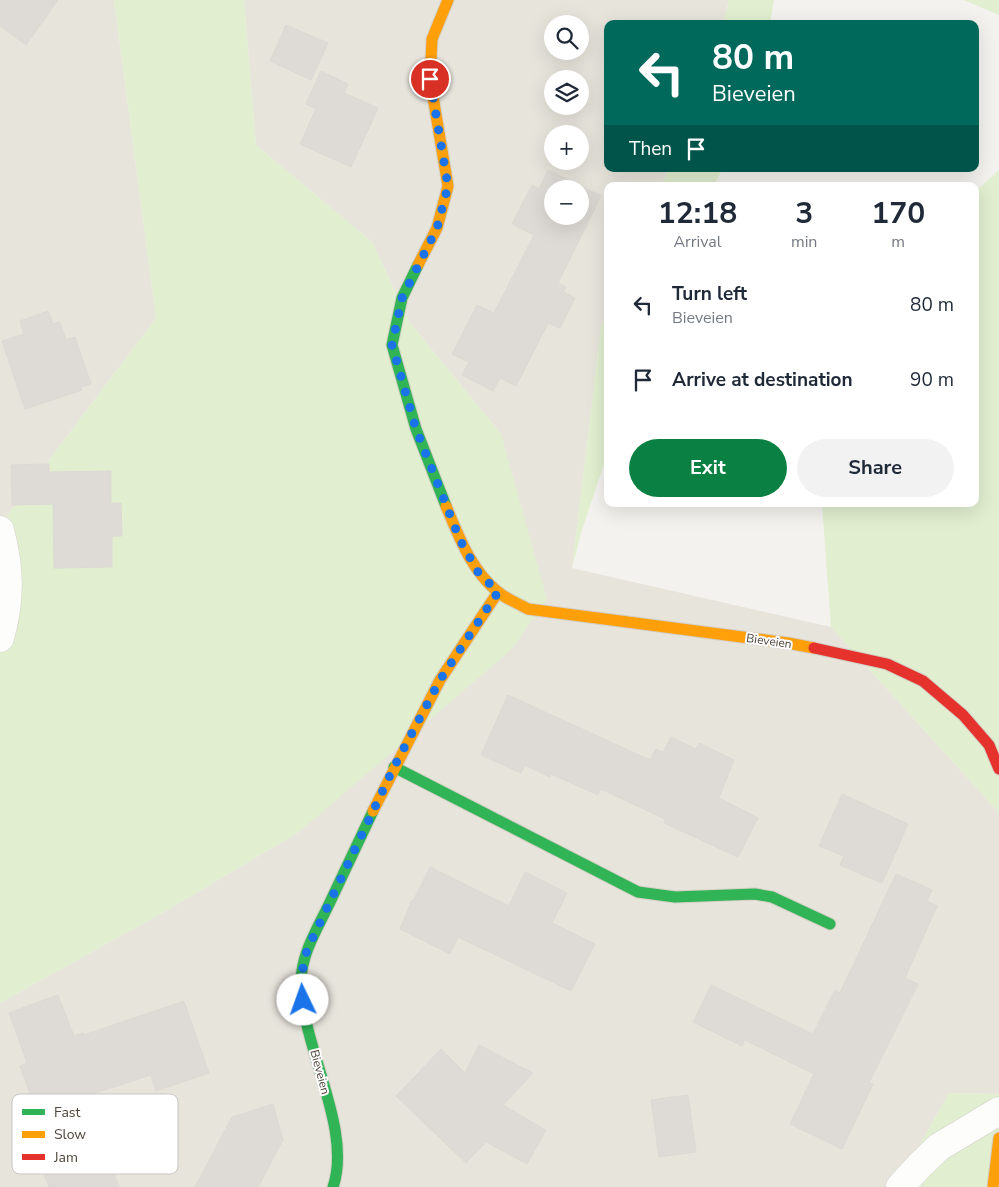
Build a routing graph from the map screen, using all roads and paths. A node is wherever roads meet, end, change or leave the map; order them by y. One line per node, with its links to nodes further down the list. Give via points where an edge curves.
1 (448, 0): 3 (street, Bieveien, via 432,39 430,79 448,186 437,228 402,298 392,345 416,429 460,540 478,572)
2 (0, 530): 4 (street, via 9,586)
3 (498, 592): 5 (street, Bieveien, via 440,680); 6 (street, Bieveien, via 528,609 788,642 887,664 923,681 963,716 989,746)
4 (0, 638)
5 (394, 767): 7 (street, via 638,892 675,897 755,894 772,897); 10 (street, Bieveien, via 307,950 300,981 305,1019 336,1133)
6 (999, 769)
7 (830, 924)
8 (999, 1111): 11 (street, via 939,1147)
9 (999, 1138): 12 (street)
10 (333, 1187)
11 (900, 1187)
12 (993, 1187)

